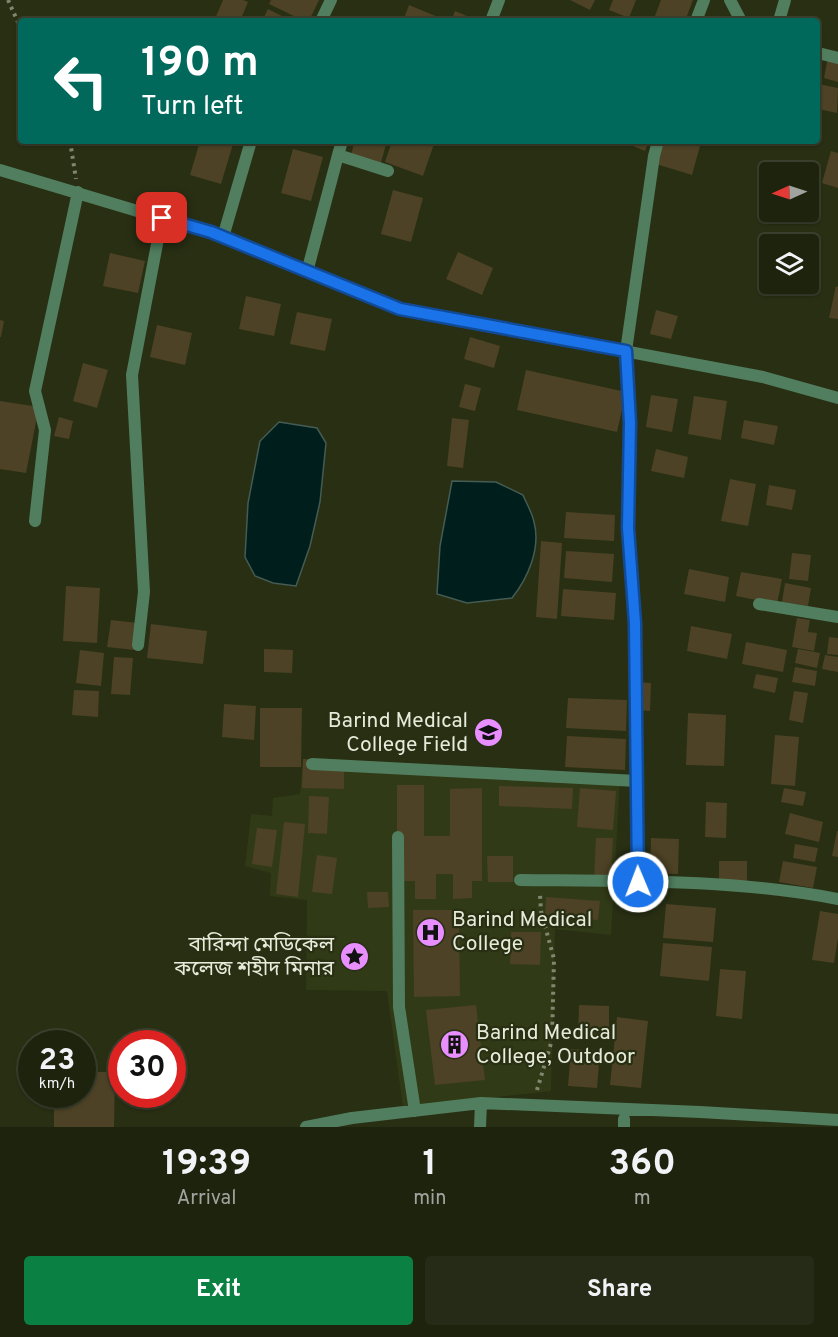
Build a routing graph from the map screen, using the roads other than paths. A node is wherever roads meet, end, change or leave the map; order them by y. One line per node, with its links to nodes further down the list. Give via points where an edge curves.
1 (331, 0): 6 (street)
2 (499, 0): 7 (street)
3 (704, 0): 8 (street)
4 (730, 0): 9 (street)
5 (785, 0): 10 (street)
6 (322, 18)
7 (492, 18)
8 (697, 18)
9 (739, 18)
10 (780, 18)
11 (820, 54): 12 (street)
12 (838, 58)
13 (250, 144): 21 (street)
14 (341, 144): 16 (street)
15 (657, 144): 23 (street)
16 (339, 155): 18 (street); 22 (street)
17 (0, 170): 19 (street)
18 (388, 171)
19 (78, 192): 20 (street); 25 (street, via 35,391 45,430)
20 (162, 218): 21 (street); 28 (street, via 132,375 144,592)
21 (223, 237): 22 (street)
22 (307, 272): 23 (street, via 400,309)
23 (626, 351): 24 (street, via 763,377); 30 (street)
24 (838, 398)
25 (35, 521)
26 (759, 604): 27 (street)
27 (838, 617)
28 (138, 645)
29 (312, 764): 30 (street)
30 (637, 781): 33 (street)
31 (398, 837): 36 (street, via 399,1007)
32 (520, 880): 33 (street)
33 (638, 882): 34 (street, via 770,889)
34 (838, 899)
35 (481, 1103): 36 (street); 37 (street); 40 (street)
36 (415, 1111): 38 (street)
37 (838, 1120)
38 (352, 1123): 39 (street)
39 (306, 1127)
40 (480, 1127)

